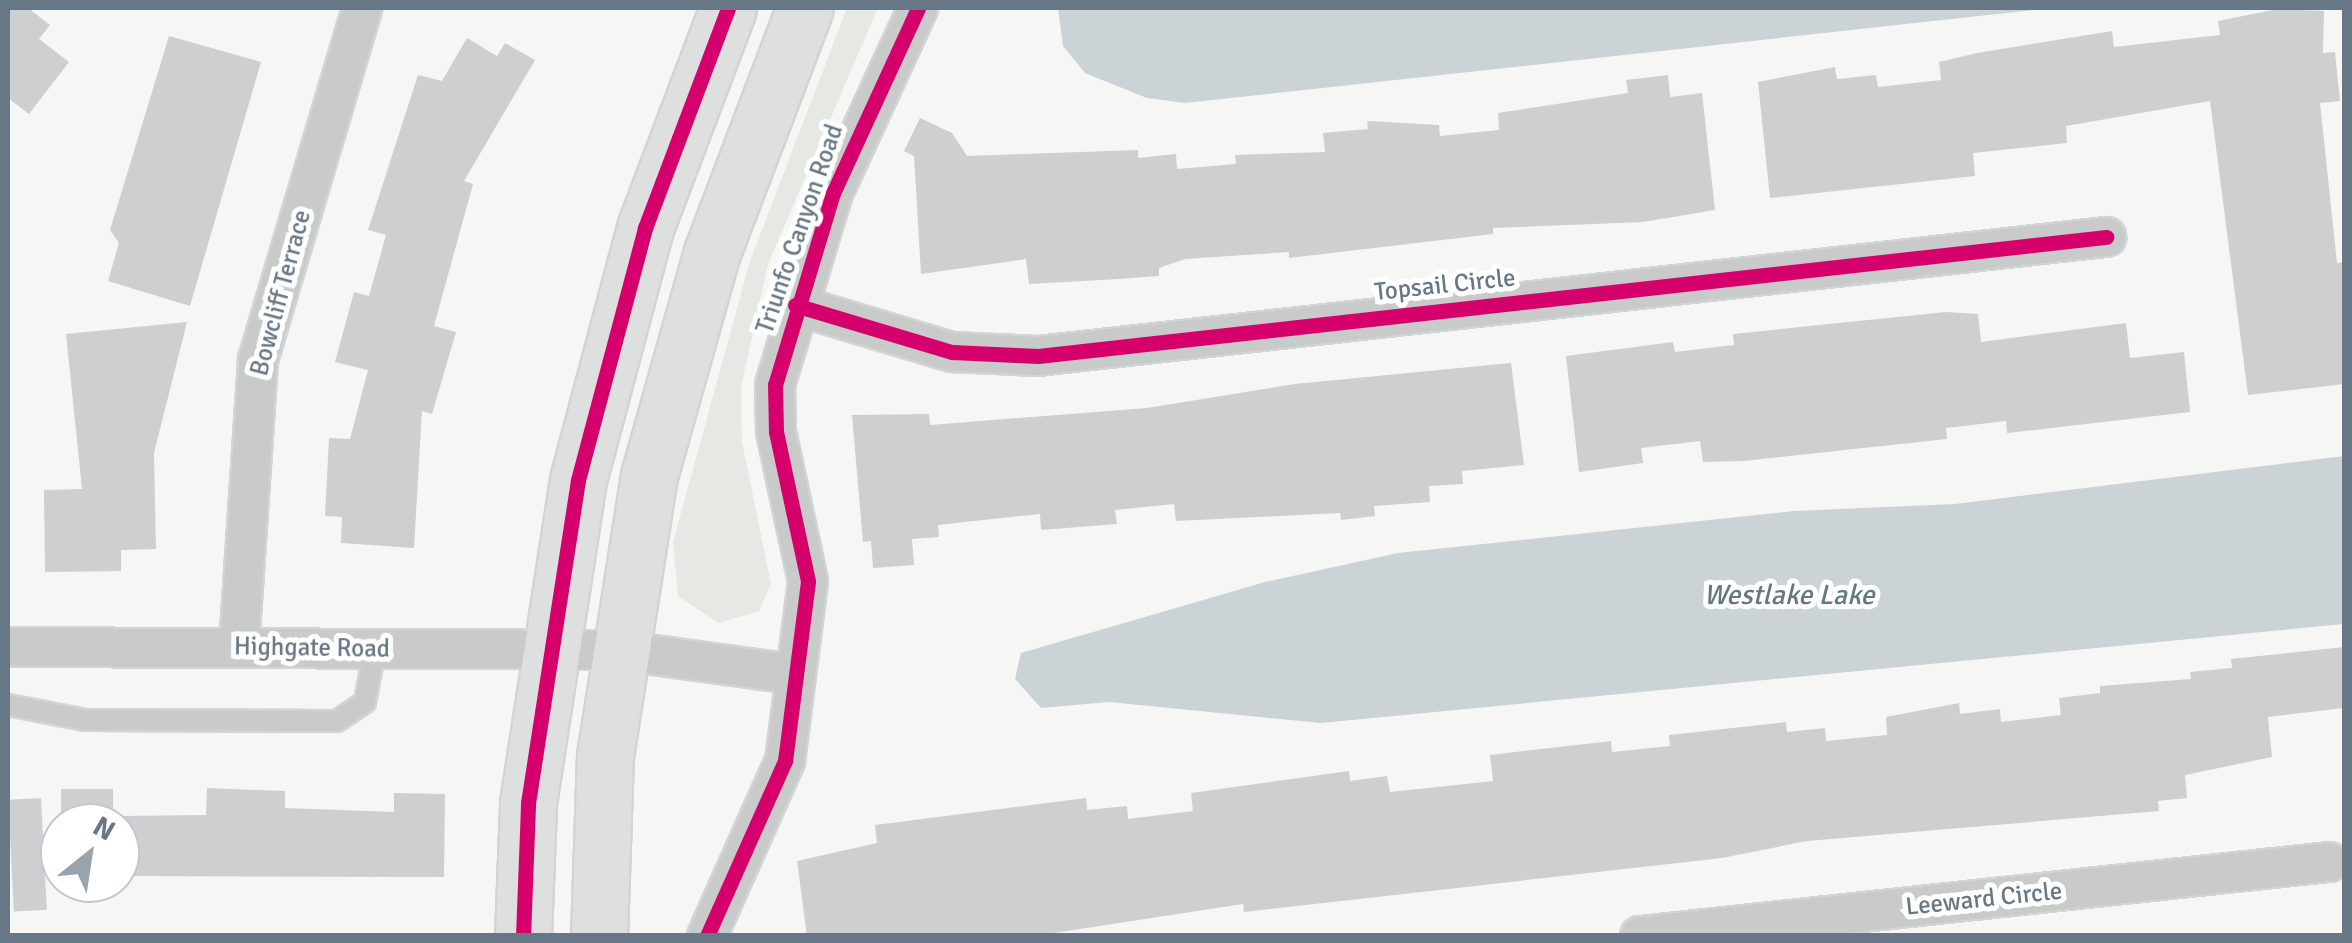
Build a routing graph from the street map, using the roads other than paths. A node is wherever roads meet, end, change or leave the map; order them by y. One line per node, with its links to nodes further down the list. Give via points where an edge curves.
1 (362, 8): 8 (street, Bowcliff Terrace, via 258,360)
2 (728, 8): 11 (street, via 645,228 604,368)
3 (804, 8): 10 (street, via 680,352)
4 (918, 8): 6 (street, Triunfo Canyon Road, via 840,176)
5 (2106, 237): 6 (street, Topsail Circle, via 1038,356 952,352)
6 (795, 305): 12 (street, Triunfo Canyon Road, via 775,386 776,432 808,582)
7 (8, 646): 8 (street, Highgate Road)
8 (239, 647): 9 (street, Highgate Road)
9 (375, 649): 11 (street, Highgate Road); 13 (lane, via 365,702 337,721 85,720)
10 (617, 650): 11 (street, Highgate Road); 12 (street); 16 (street)
11 (546, 653): 15 (street)
12 (792, 674): 17 (street, Triunfo Canyon Road, via 785,761)
13 (8, 705)
14 (2329, 862): 18 (street, Leeward Circle)
15 (524, 936)
16 (599, 936)
17 (707, 936)
18 (1640, 936)

